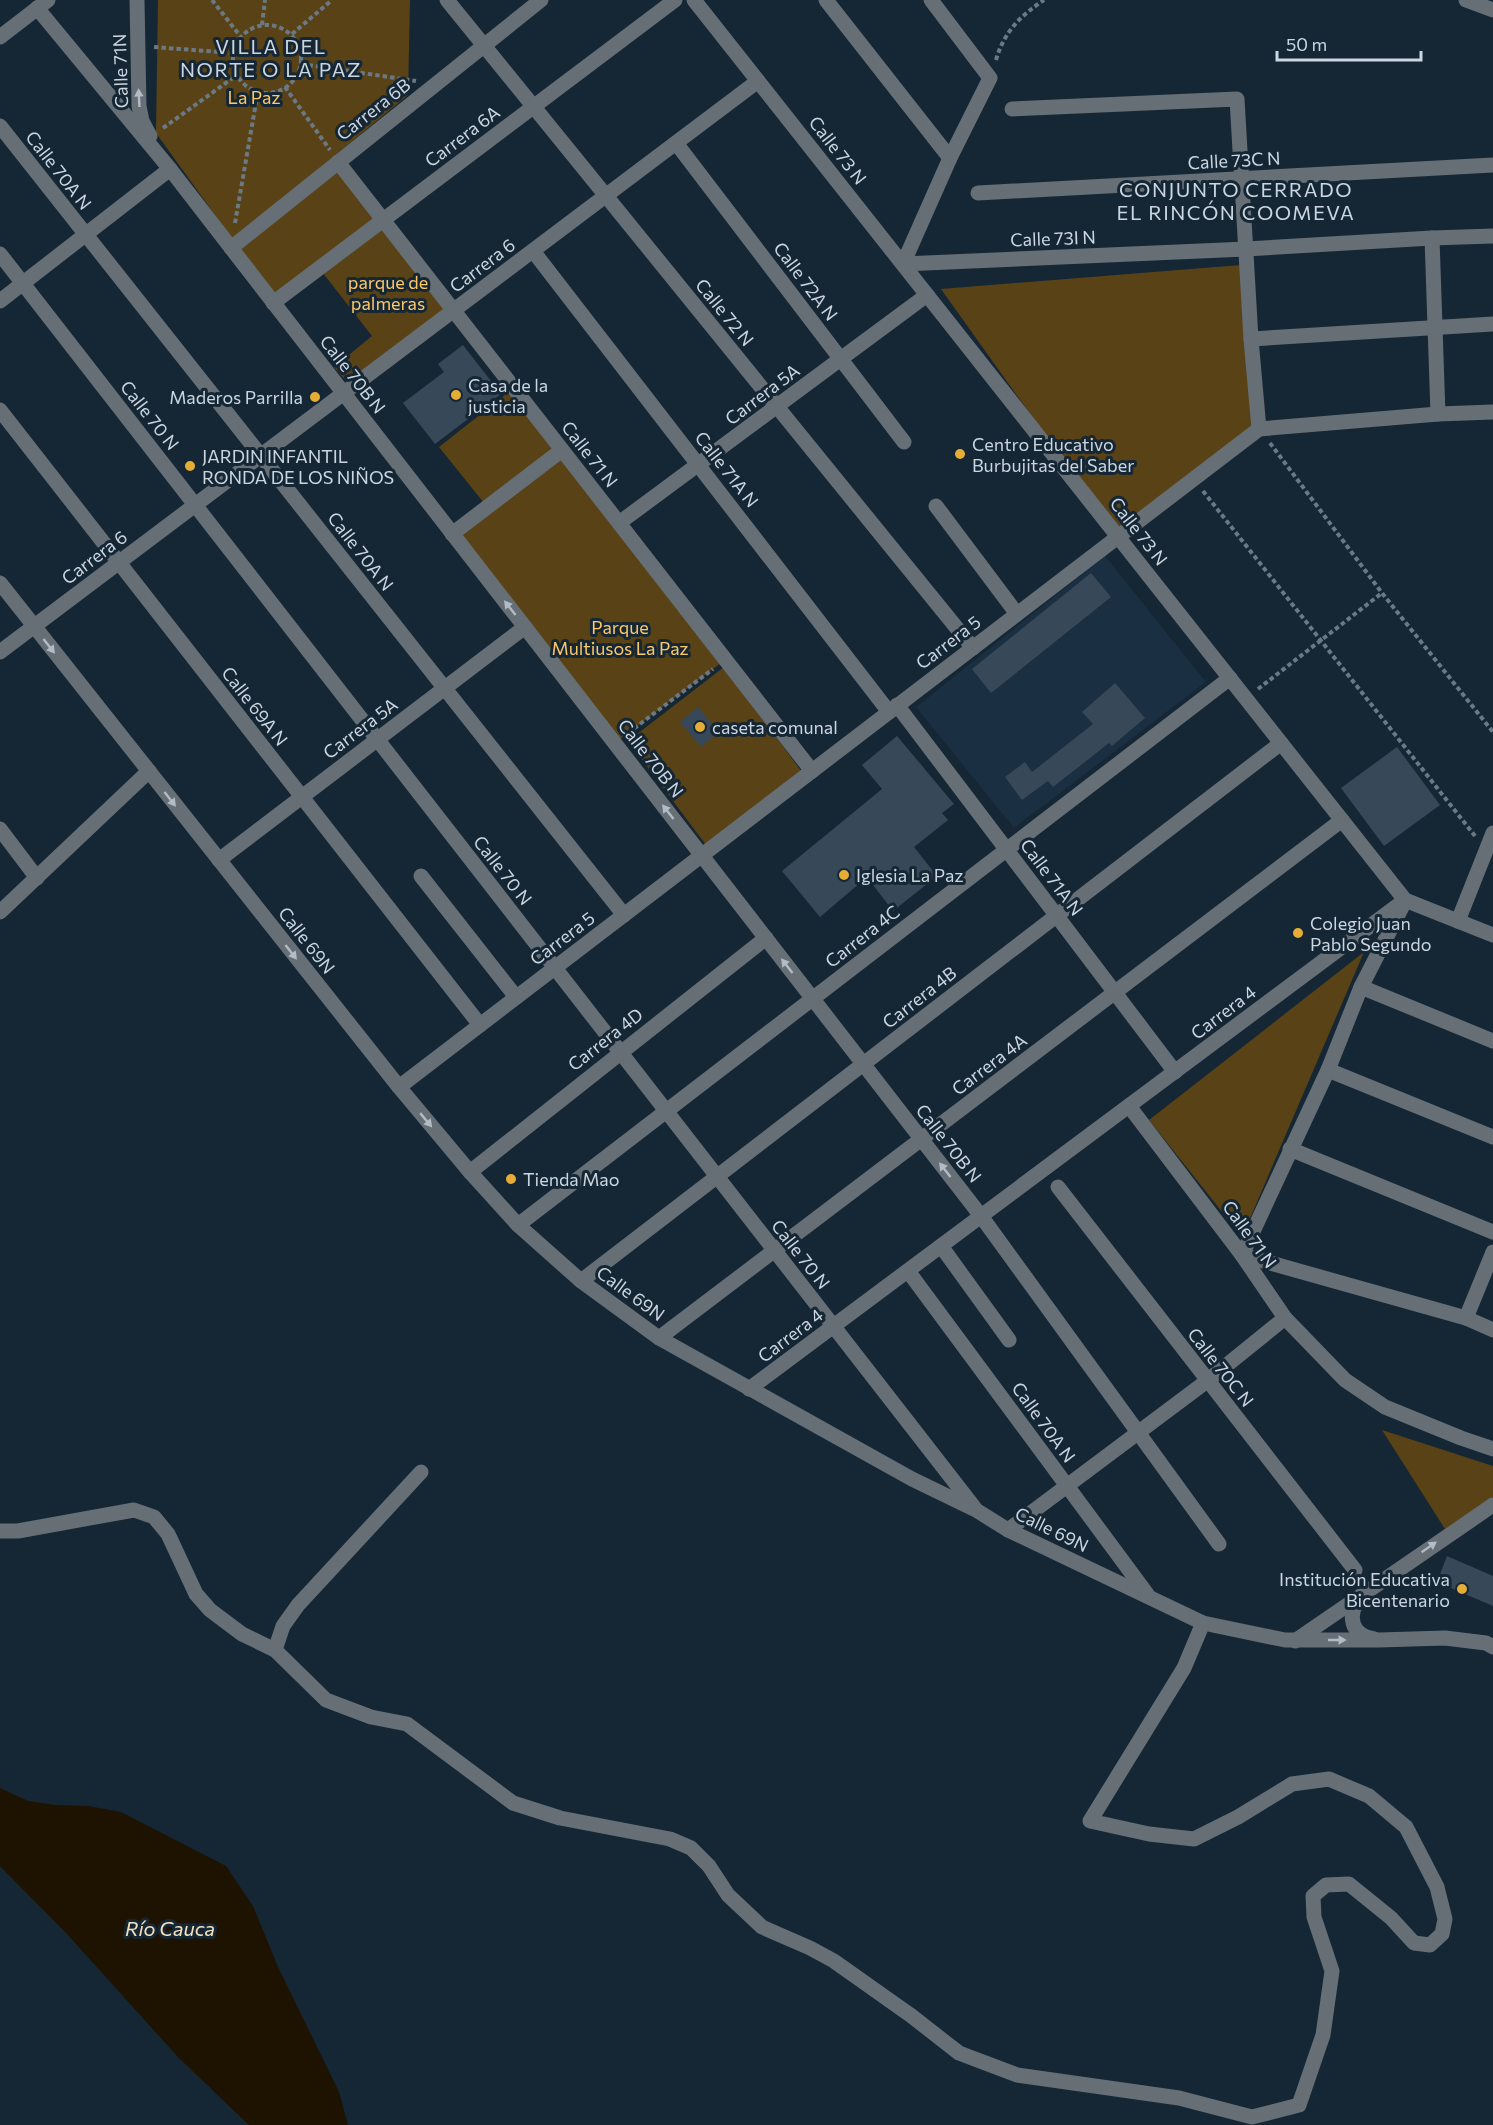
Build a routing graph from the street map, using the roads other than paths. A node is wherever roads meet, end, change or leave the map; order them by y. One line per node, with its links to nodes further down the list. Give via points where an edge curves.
1 (137, 0): 21 (street, Calle 71N, one-way to 1, via 142,121 139,106)
2 (447, 0): 12 (street, Calle 72 N)
3 (541, 0): 12 (street, Carrera 6B)
4 (675, 0): 14 (street, Carrera 6A)
5 (694, 0): 13 (street, Calle 73 N)
6 (826, 0): 18 (street)
7 (931, 0): 18 (street, via 990,78)
8 (1466, 0): 10 (street)
9 (42, 4): 11 (street); 21 (street, Calle 70B N)
10 (1493, 10)
11 (0, 37)
12 (484, 45): 14 (street, Calle 72 N); 19 (street, Carrera 6B)
13 (758, 81): 17 (street, Carrera 6); 33 (street, Calle 73 N)
14 (534, 106): 24 (street, Calle 72 N); 25 (street, Carrera 6A)
15 (1012, 110): 22 (street, via 1237,99)
16 (0, 126): 26 (street, Calle 70A N)
17 (676, 143): 24 (street, Carrera 6); 42 (street, Calle 72A N)
18 (950, 158): 33 (street)
19 (338, 162): 25 (street, Calle 71 N); 29 (street, Carrera 6B)
20 (1493, 165): 22 (street, Calle 73C N)
21 (170, 170): 26 (street); 29 (street, Calle 70B N)
22 (1242, 179): 23 (street, Calle 73C N); 30 (street)
23 (978, 193)
24 (606, 196): 31 (street, Carrera 6); 44 (street, Calle 72 N)
25 (383, 220): 37 (street, Carrera 6A); 38 (street, Calle 71 N)
26 (86, 235): 34 (street); 51 (street, Calle 70A N)
27 (1493, 236): 28 (street, Calle 73I N)
28 (1432, 237): 30 (street, Calle 73I N); 40 (street)
29 (231, 248): 37 (street, Calle 70B N)
30 (1246, 249): 33 (street, Calle 73I N); 41 (street)
31 (533, 251): 38 (street, Carrera 6); 52 (street, Calle 71A N)
32 (0, 254): 34 (street, Calle 70 N)
33 (903, 264): 35 (street, Calle 73 N)
34 (23, 284): 36 (street); 53 (street, Calle 70 N)
35 (927, 295): 42 (street, Carrera 5A); 57 (street, Calle 73 N)
36 (0, 301)
37 (273, 303): 43 (street, Calle 70B N)
38 (454, 311): 43 (street, Carrera 6); 50 (street, Calle 71 N)
39 (1493, 324): 40 (street)
40 (1435, 328): 41 (street); 47 (street)
41 (1251, 339): 48 (street)
42 (841, 359): 44 (street, Carrera 5A); 49 (street, Calle 72A N)
43 (344, 394): 51 (street, Carrera 6); 56 (street, Calle 70B N)
44 (777, 407): 52 (street, Carrera 5A); 63 (street, Calle 72 N)
45 (0, 410): 58 (street, Calle 69A N)
46 (1493, 412): 47 (street)
47 (1438, 414): 48 (street)
48 (1259, 429): 57 (street, Carrera 5)
49 (904, 442)
50 (562, 450): 55 (street, Calle 71 N); 56 (street)
51 (261, 456): 53 (street, Carrera 6); 66 (street, Calle 70A N)
52 (698, 465): 55 (street, Carrera 5A); 67 (street, Calle 71A N)
53 (195, 505): 58 (street, Carrera 6); 68 (street, Calle 70 N)
54 (936, 506): 60 (street)
55 (619, 523): 71 (street, Calle 71 N)
56 (452, 534): 62 (street, Calle 70B N, one-way to 56)
57 (1118, 537): 60 (street, Carrera 5); 65 (street, Calle 73 N)
58 (119, 563): 61 (street, Carrera 6); 72 (street, Calle 69A N)
59 (0, 584): 61 (street, Calle 69N)
60 (1017, 614): 63 (street, Carrera 5)
61 (34, 627): 64 (street, Carrera 6); 70 (street, Calle 69N, one-way to 70)
62 (525, 627): 66 (street, Carrera 5A); 77 (street, Calle 70B N, one-way to 62)
63 (972, 648): 67 (street, Carrera 5)
64 (0, 652)
65 (1230, 678): 69 (street, Calle 73 N); 76 (street, Carrera 4C)
66 (444, 688): 68 (street, Carrera 5A); 83 (street, Calle 70A N)
67 (893, 709): 71 (street, Carrera 5); 76 (street, Calle 71A N)
68 (377, 740): 72 (street, Carrera 5A); 88 (street, Calle 70 N)
69 (1281, 743): 73 (street, Calle 73 N); 84 (street, Carrera 4B)
70 (149, 771): 78 (street, Calle 69N, one-way to 78); 80 (street)
71 (812, 771): 77 (street, Carrera 5)
72 (302, 797): 78 (street, Carrera 5A); 93 (street, Calle 69A N)
73 (1342, 820): 81 (street, Calle 73 N); 90 (street, Carrera 4A)
74 (0, 829): 80 (street)
75 (1493, 835): 85 (street)
76 (1006, 849): 84 (street, Calle 71A N); 92 (street, Carrera 4C)
77 (701, 856): 83 (street, Carrera 5); 87 (street, Calle 70B N)
78 (219, 860): 99 (street, Calle 69N, one-way to 99)
79 (421, 876): 91 (street)
80 (37, 878): 82 (street)
81 (1405, 900): 85 (street); 89 (street); 98 (street, Carrera 4)
82 (0, 912)
83 (624, 915): 88 (street, Carrera 5)
84 (1057, 916): 90 (street, Calle 71A N); 96 (street, Carrera 4B)
85 (1458, 921): 86 (street)
86 (1493, 935)
87 (766, 938): 92 (street, Calle 70B N, one-way to 87); 95 (street, Carrera 4D)
88 (554, 968): 91 (street, Carrera 5); 95 (street, Calle 70 N)
89 (1360, 987): 94 (street); 97 (street)
90 (1115, 993): 98 (street, Calle 71A N); 103 (street, Carrera 4A)
91 (516, 997): 93 (street, Carrera 5)
92 (812, 999): 96 (street, Calle 70B N); 101 (street, Carrera 4C)
93 (480, 1025): 99 (street, Carrera 5)
94 (1493, 1041)
95 (620, 1052): 101 (street, Calle 70 N); 105 (street, Carrera 4D)
96 (863, 1064): 103 (street, Calle 70B N); 106 (street, Carrera 4B)
97 (1328, 1070): 102 (street); 104 (street)
98 (1175, 1072): 100 (street, Carrera 4)
99 (399, 1087): 105 (street, Calle 69N, one-way to 105)
100 (1129, 1106): 108 (street, Carrera 4); 114 (street, Calle 71 N)
101 (666, 1111): 106 (street, Calle 70 N); 109 (street, Carrera 4C)
102 (1493, 1137)
103 (921, 1139): 108 (street, Calle 70B N, one-way to 103); 112 (street, Carrera 4A)
104 (1290, 1149): 110 (street); 114 (street)
105 (470, 1172): 109 (street, Calle 69N)
106 (717, 1177): 112 (street, Calle 70 N); 116 (street, Carrera 4B)
107 (1058, 1187): 123 (street, Calle 70C N)
108 (981, 1216): 111 (street, Carrera 4); 125 (street, Calle 70B N)
109 (518, 1225): 116 (street, Calle 69N)
110 (1493, 1232)
111 (941, 1246): 115 (street, Carrera 4); 122 (street)
112 (774, 1251): 119 (street, Calle 70 N); 121 (street, Carrera 4A)
113 (1493, 1252): 118 (street)
114 (1242, 1256): 117 (street, Calle 71 N); 118 (street)
115 (908, 1271): 119 (street, Carrera 4); 128 (street, Calle 70A N)
116 (581, 1281): 121 (street, Calle 69N)
117 (1286, 1318): 123 (street); 126 (street, Calle 71 N, via 1345,1380 1385,1407)
118 (1466, 1318): 120 (street)
119 (833, 1327): 124 (street, Carrera 4); 130 (street, Calle 70 N)
120 (1493, 1330)
121 (659, 1338): 124 (street, Calle 69N)
122 (1009, 1340)
123 (1207, 1381): 125 (street); 134 (street, Calle 70C N)
124 (749, 1389): 130 (street, Calle 69N)
125 (1138, 1433): 128 (street); 133 (street, Calle 70B N)
126 (1493, 1449)
127 (422, 1472): 141 (street, via 298,1605 283,1626)
128 (1067, 1486): 131 (street); 136 (street, Calle 70A N)
129 (1493, 1505): 135 (street, one-way to 129)
130 (976, 1510): 131 (street, Calle 69N)
131 (1008, 1530): 136 (street, Calle 69N)
132 (0, 1531): 141 (street, via 134,1510 154,1517 168,1534 196,1594 210,1610 242,1634)
133 (1219, 1544)
134 (1355, 1570)
135 (1362, 1594): 138 (street, via 1352,1608 1352,1624 1363,1637); 139 (street)
136 (1148, 1597): 137 (street, Calle 69N)
137 (1203, 1623): 139 (street, Calle 69N); 141 (street, via 1184,1668 1090,1821 1194,1839 1292,1784 1329,1779 1369,1796 1406,1827 1437,1887 1445,1919 1442,1934 1430,1945 1414,1944 1391,1918 1349,1884 1326,1885 1313,1896 1314,1917 1332,1971 1323,2035 1299,2105 1252,2117 1179,2098 1017,2075 959,2054 834,1961 762,1927 728,1895 709,1866 691,1848 670,1839 560,1818 513,1803 407,1724 371,1717 326,1700)
138 (1379, 1640): 139 (street, Calle 69N, one-way to 138); 140 (street, Calle 69N, via 1445,1638)
139 (1295, 1641)
140 (1493, 1647)
141 (275, 1650)

